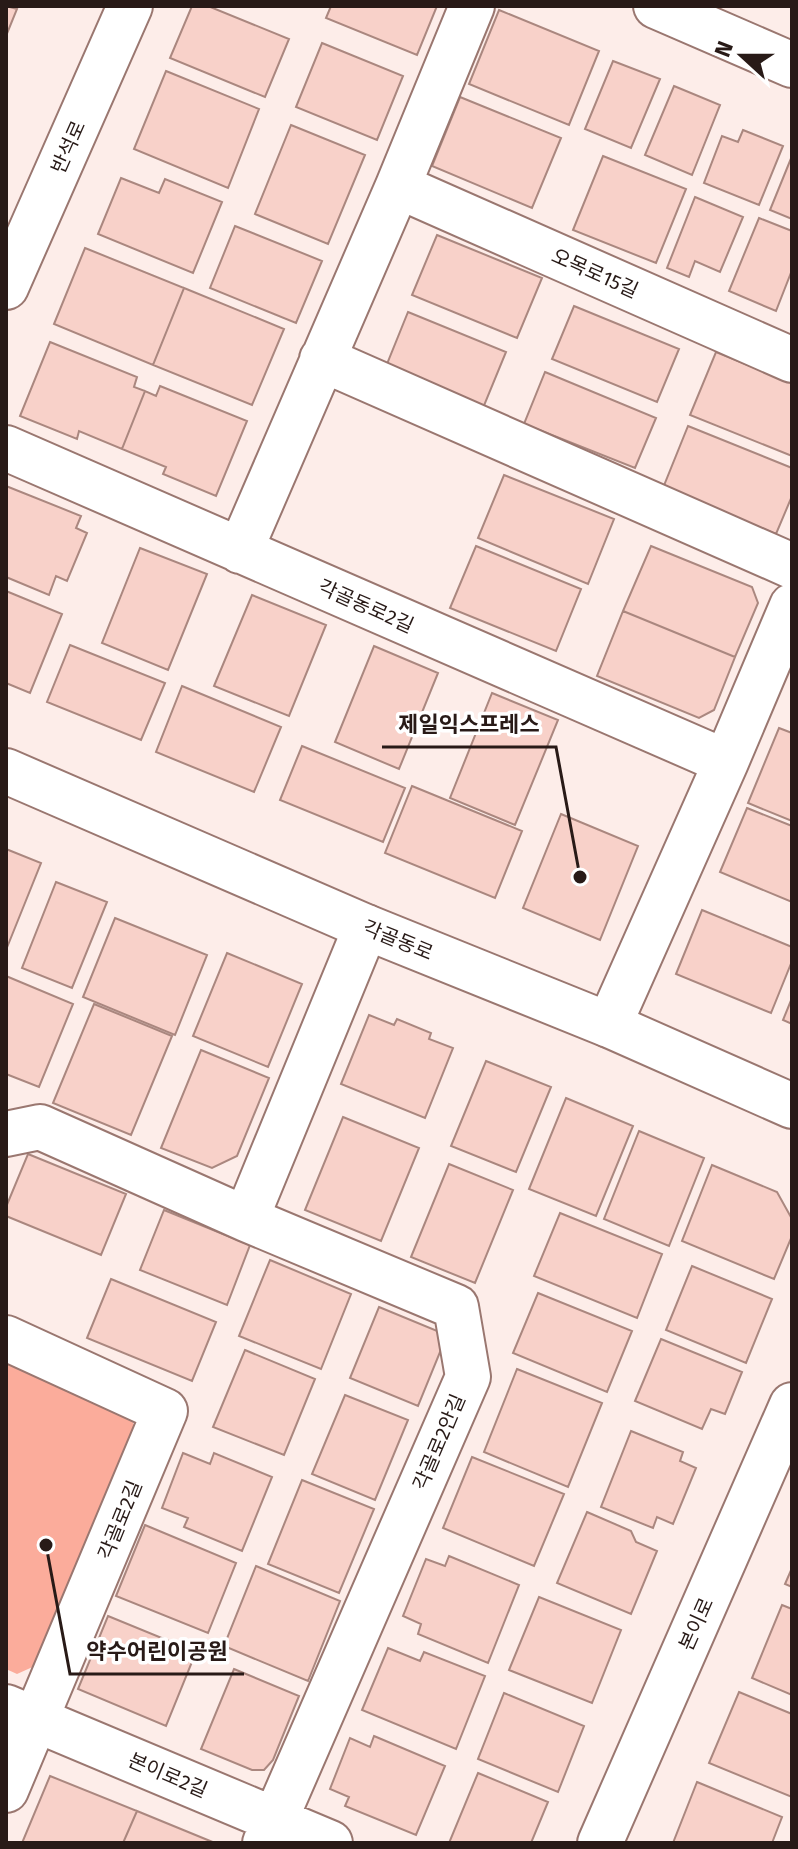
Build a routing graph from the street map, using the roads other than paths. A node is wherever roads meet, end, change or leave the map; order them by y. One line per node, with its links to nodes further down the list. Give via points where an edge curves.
1 (472, 6): 5 (street)
2 (656, 6): 4 (street)
3 (116, 11): 6 (street, 반석로)
4 (792, 65)
5 (398, 186): 7 (street); 8 (street, 오목로15길)
6 (6, 287)
7 (322, 359): 10 (street); 11 (street)
8 (792, 360)
9 (6, 448): 10 (street, 각골동로2길)
10 (240, 551): 13 (street, 각골동로2길)
11 (792, 566)
12 (792, 606): 13 (street)
13 (726, 762): 16 (street)
14 (6, 771): 15 (street, 각골동로)
15 (366, 927): 16 (street, 각골동로); 19 (street)
16 (609, 1025): 17 (street, 각골동로)
17 (792, 1106)
18 (6, 1134): 19 (street, 각골로2안길, via 40,1127)
19 (246, 1219): 24 (street, 각골로2안길, via 456,1307 468,1377)
20 (6, 1338): 22 (street, 각골로2길, via 165,1411)
21 (792, 1405): 26 (street, 본이로)
22 (21, 1714): 23 (street, 각골로2길); 24 (street, 본이로2길)
23 (6, 1790)
24 (270, 1831): 25 (street, 본이로2길)
25 (330, 1843)
26 (600, 1843)

